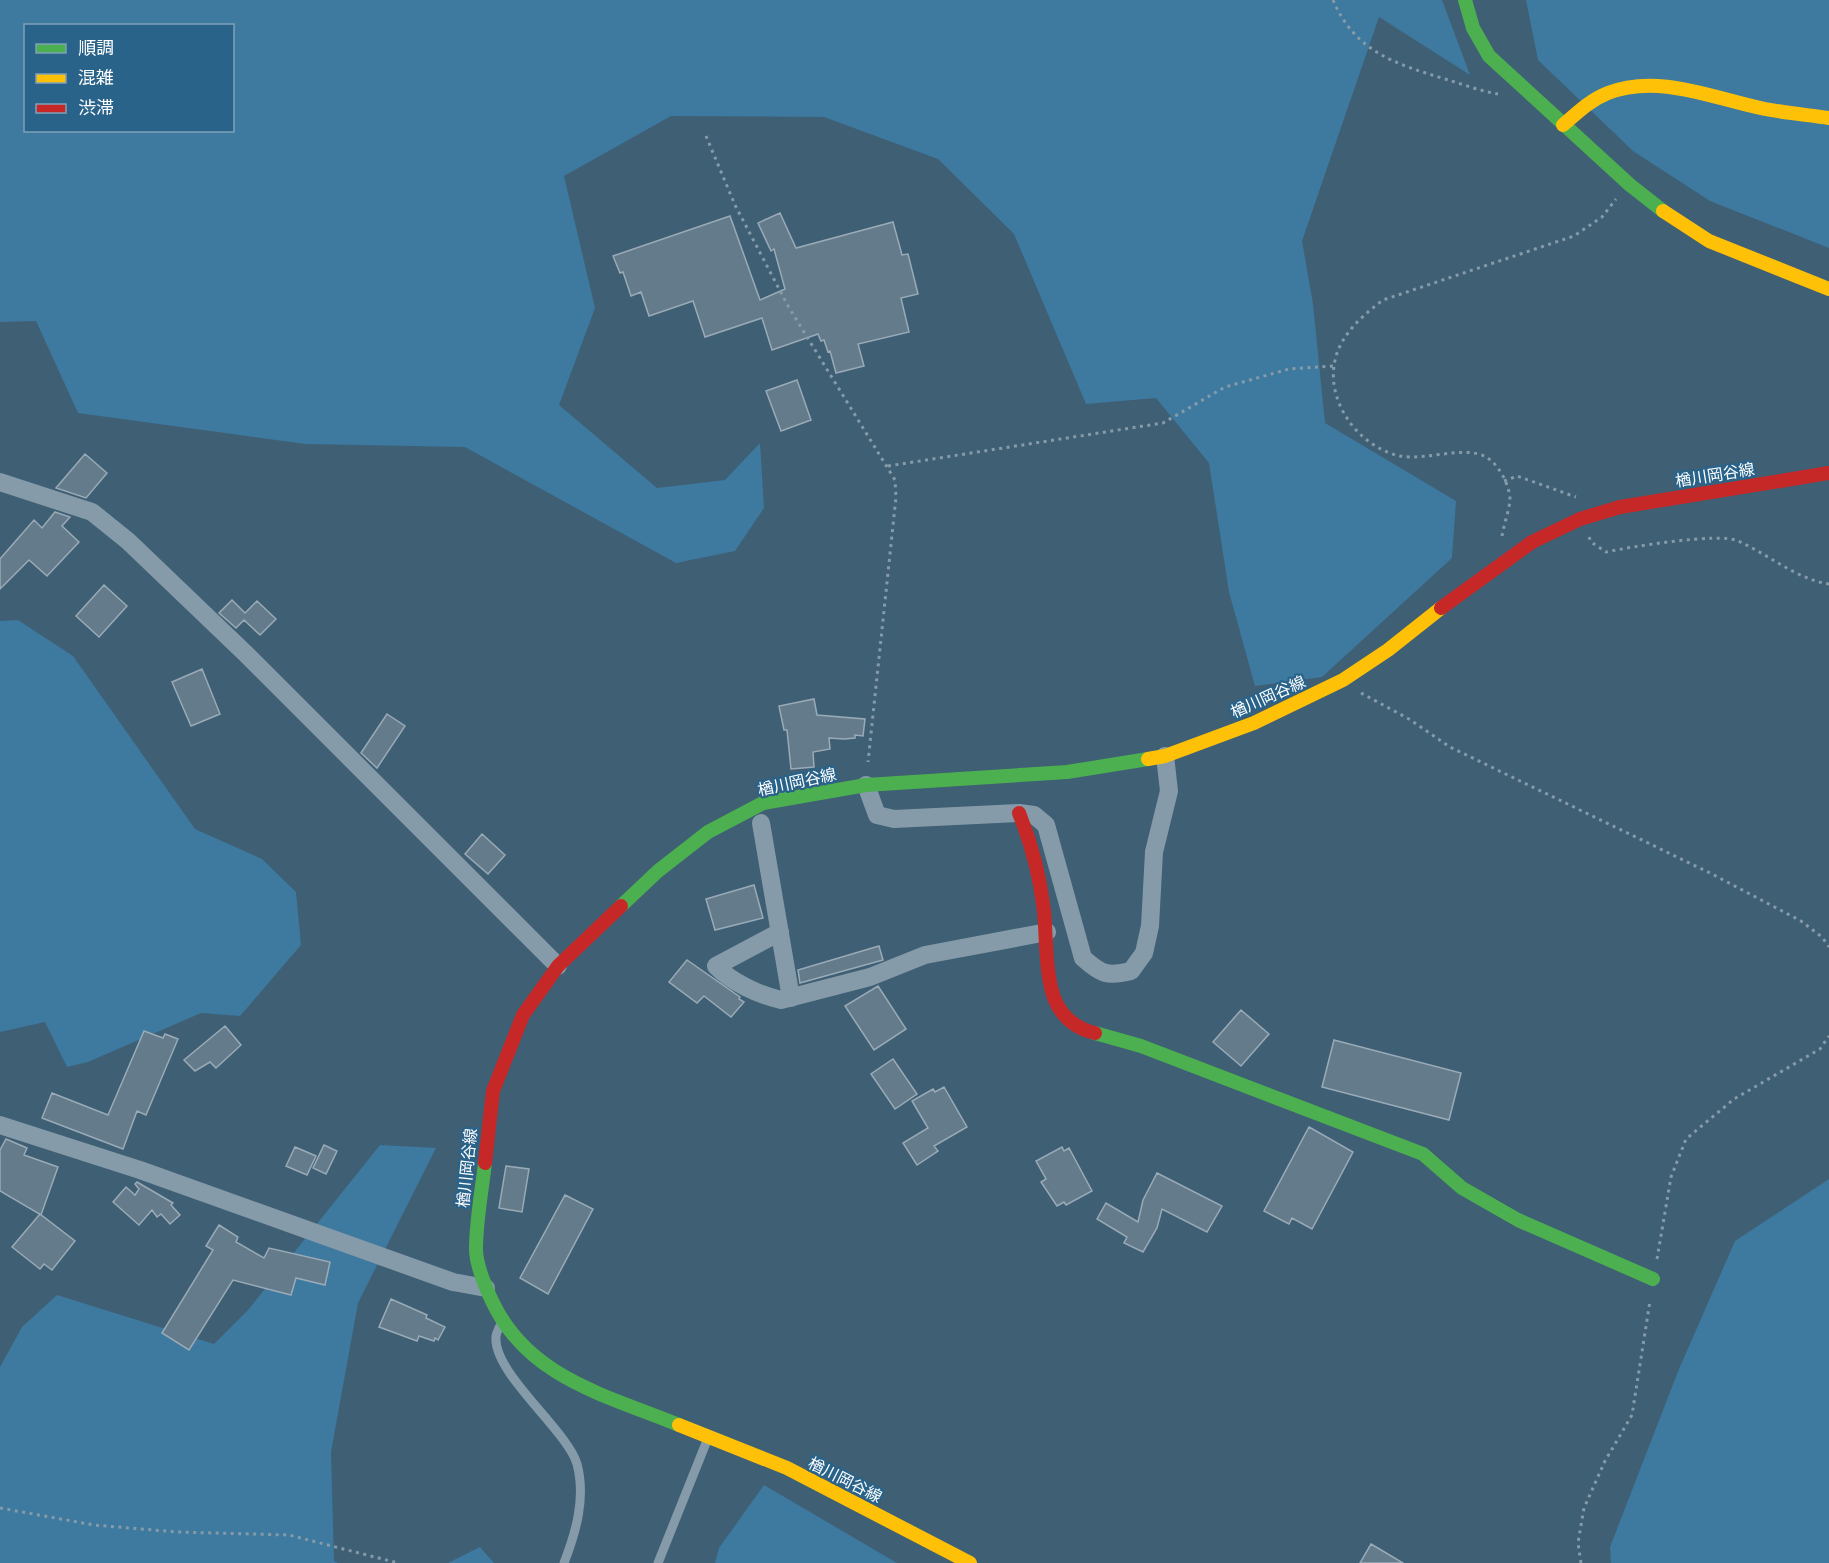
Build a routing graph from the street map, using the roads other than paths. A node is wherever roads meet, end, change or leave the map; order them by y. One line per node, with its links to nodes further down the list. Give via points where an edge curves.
1 (1466, 0): 3 (main road, via 1473,28 1489,56)
2 (1829, 117): 3 (main road, via 1768,109 1671,87 1643,86 1615,90 1589,102)
3 (1563, 125): 4 (main road, via 1630,185 1709,241)
4 (1829, 289)
5 (1829, 473): 7 (main road, 楢川岡谷線, via 1620,507 1580,519 1532,543 1343,680 1254,723)
6 (0, 482): 13 (street, via 92,512 128,542 255,663)
7 (1165, 756): 8 (main road, 楢川岡谷線, via 1067,772); 9 (street, via 1169,791 1154,852 1150,926 1144,953 1131,971 1112,975 1097,970 1083,958 1046,825 1034,815)
8 (866, 785): 9 (street, via 877,815 894,819); 13 (main road, 楢川岡谷線, via 763,803 708,832 658,871)
9 (1019, 813): 12 (main road, via 1033,848)
10 (761, 823): 11 (street)
11 (780, 932): 14 (street); 14 (street, via 716,966 724,975 769,998)
12 (1047, 932): 14 (street, via 925,956 870,978); 16 (main road, via 1051,988 1060,1010 1082,1030 1141,1046 1423,1154 1462,1188 1518,1220)
13 (558, 966): 17 (main road, 楢川岡谷線, via 524,1015 493,1091 476,1250)
14 (791, 999)
15 (0, 1125): 17 (street, via 140,1170 453,1282)
16 (1653, 1279)
17 (486, 1288): 18 (main road, 楢川岡谷線)
18 (502, 1322): 19 (main road, 楢川岡谷線, via 516,1341 550,1370); 20 (lane, via 496,1337 498,1350 576,1462 580,1509)
19 (709, 1436): 21 (lane); 22 (main road, 楢川岡谷線, via 787,1468)
20 (564, 1563)
21 (658, 1563)
22 (970, 1563)

